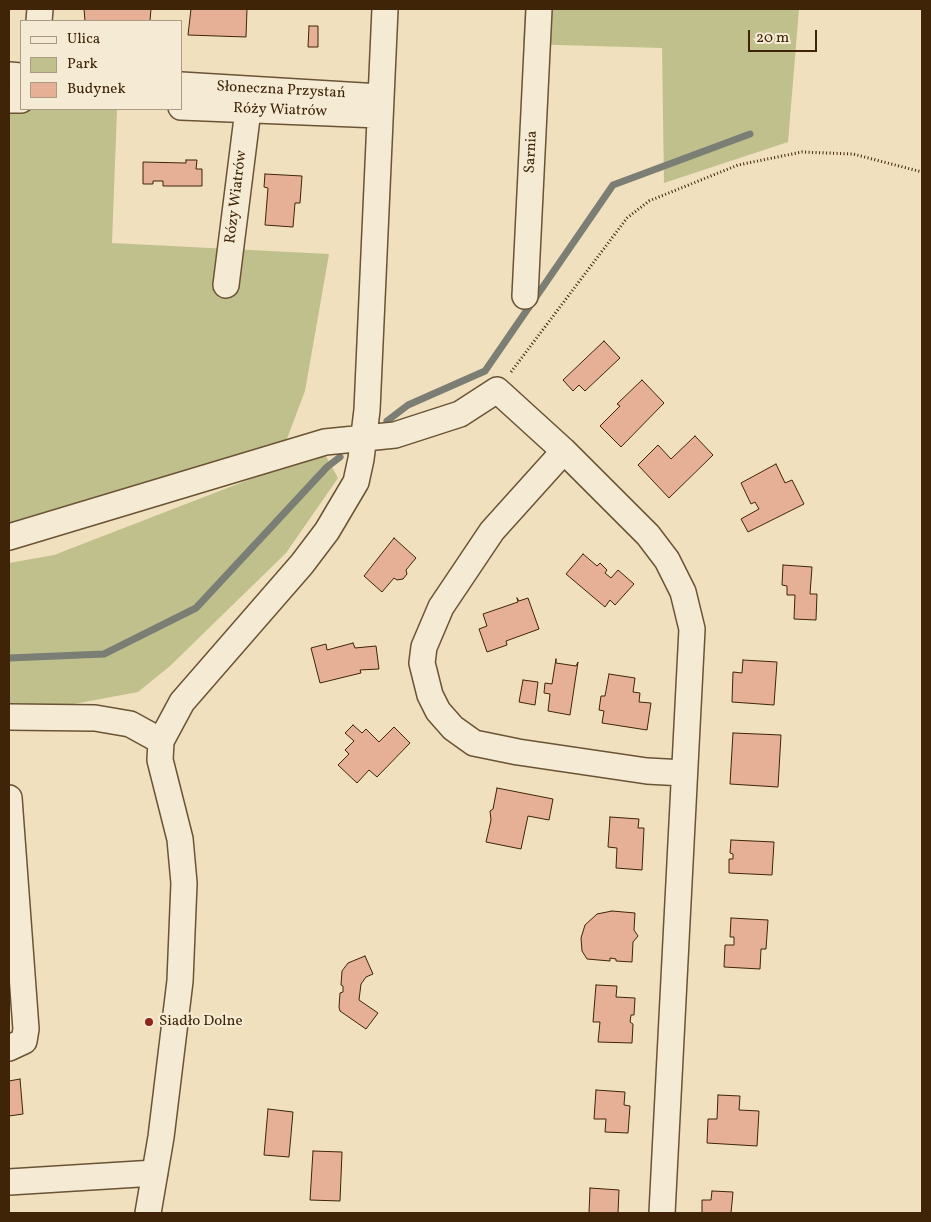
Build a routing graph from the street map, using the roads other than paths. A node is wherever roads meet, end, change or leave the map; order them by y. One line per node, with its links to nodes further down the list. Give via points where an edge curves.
1 (385, 9): 4 (street)
2 (539, 9): 8 (street, Sarnia)
3 (182, 85): 4 (street, Słoneczna Przystań)
4 (380, 106): 6 (street, Róży Wiatrów); 9 (street)
5 (182, 107): 6 (street, Róży Wiatrów)
6 (248, 110): 7 (street, Rózy Wiatrów)
7 (226, 285)
8 (525, 296)
9 (364, 439): 10 (street, via 395,435 460,414 497,390); 11 (street, via 325,442); 13 (street, via 356,482 328,531 182,702)
10 (564, 451): 14 (street, via 648,535 667,560 683,592 692,629); 14 (street, via 492,531 441,606 424,647 422,663 430,695 452,728 474,743 647,771)
11 (9, 537)
12 (9, 718): 13 (street, via 104,719 130,724)
13 (161, 742): 17 (street, via 160,760 180,839 184,883 180,981)
14 (684, 773): 20 (street)
15 (9, 798): 16 (street, via 26,1029 24,1041)
16 (9, 1048)
17 (155, 1173): 18 (street); 19 (street)
18 (9, 1182)
19 (148, 1213)
20 (662, 1213)

